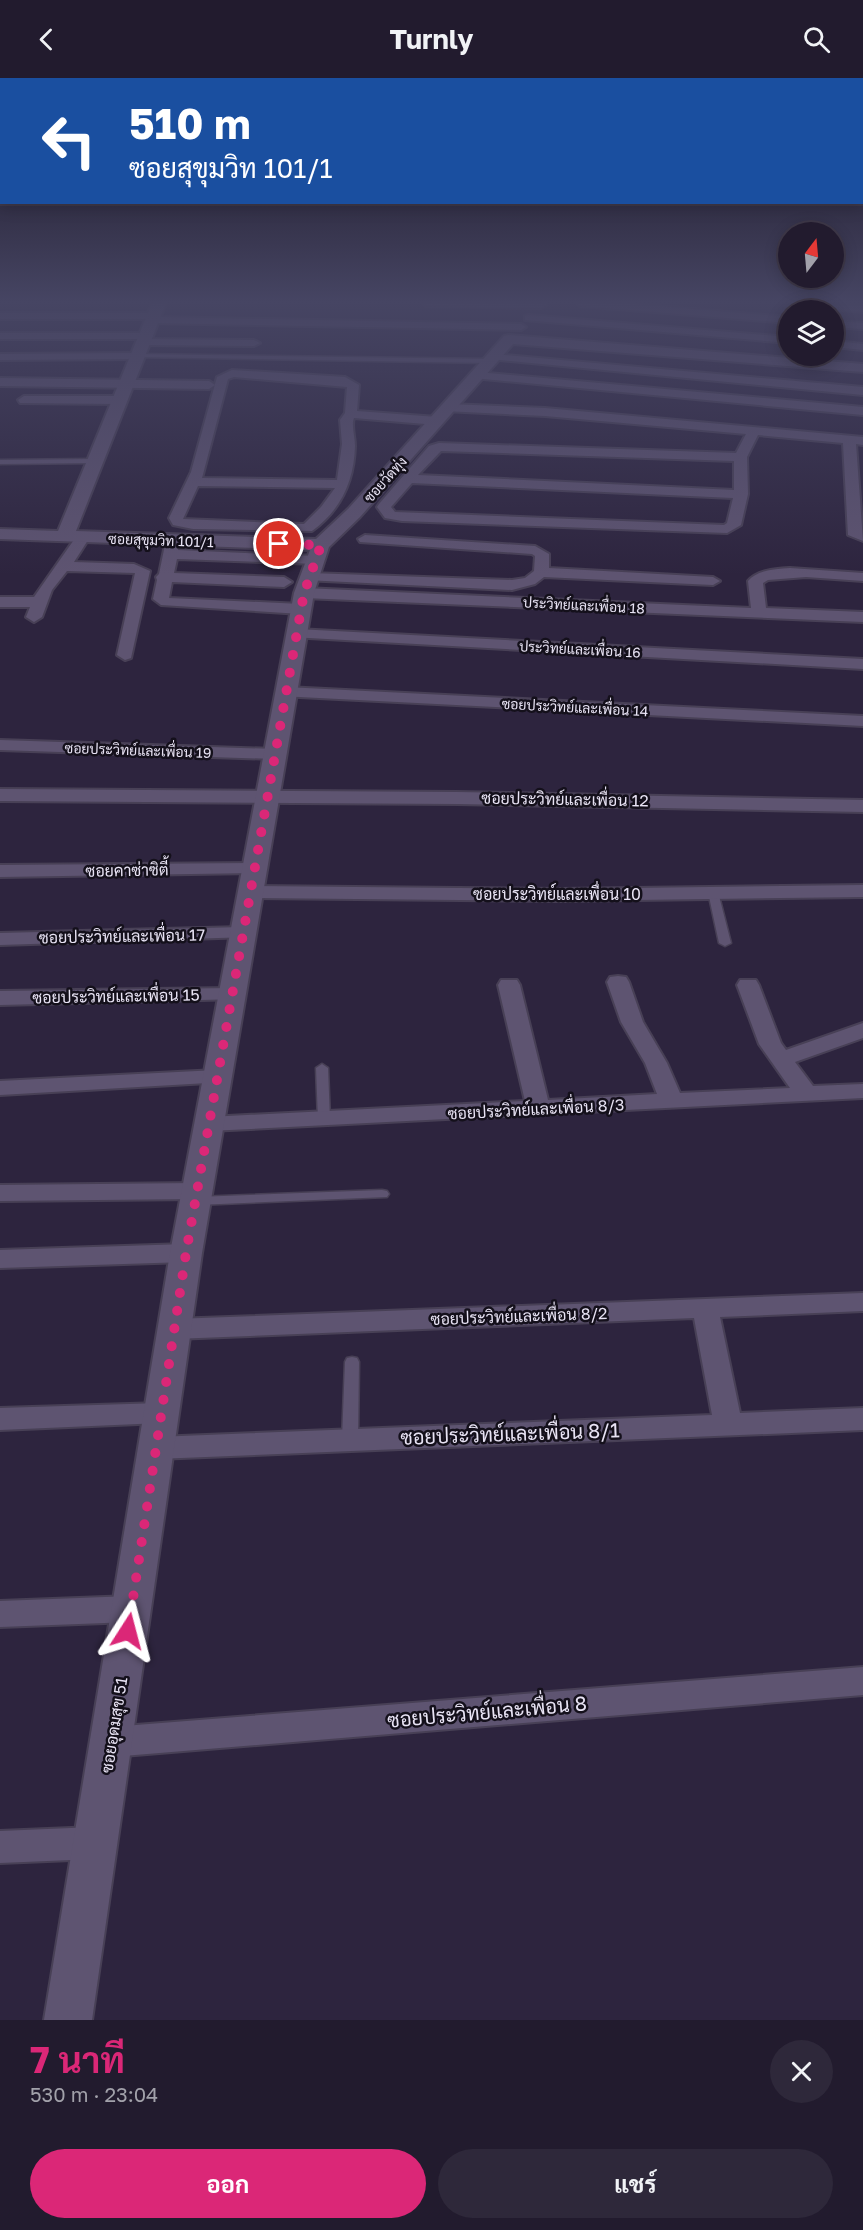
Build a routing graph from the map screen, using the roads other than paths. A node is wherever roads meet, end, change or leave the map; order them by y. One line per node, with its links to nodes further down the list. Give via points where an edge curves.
1 (121, 394): 7 (street)
2 (218, 394): 21 (street)
3 (352, 394): 10 (street)
4 (461, 394): 8 (street, ซอยวัดทุ่ง)
5 (671, 394): 9 (street)
6 (24, 400): 7 (street, via 73,405)
7 (118, 400): 15 (street)
8 (454, 402): 11 (street, ซอยวัดทุ่ง); 12 (street)
9 (863, 411)
10 (349, 419): 11 (street); 19 (street)
11 (434, 424): 34 (street, ซอยวัดทุ่ง)
12 (753, 432): 13 (street); 14 (street)
13 (856, 441): 17 (street)
14 (740, 457): 20 (street, via 484,443 436,448); 22 (street)
15 (94, 461): 16 (lane); 25 (street)
16 (0, 462)
17 (857, 465): 23 (street)
18 (300, 472): 19 (street)
19 (344, 478): 21 (street); 21 (street, via 340,491 313,524 292,529 178,522 176,518)
20 (410, 479): 22 (street); 22 (street, via 384,507 390,515 728,529 734,525)
21 (194, 482)
22 (741, 494)
23 (858, 496): 26 (street, via 855,535)
24 (0, 534): 25 (street, ซอยสุขุมวิท 101/1)
25 (74, 536): 28 (street, ซอยสุขุมวิท 101/1); 29 (street)
26 (863, 537)
27 (365, 539): 30 (street, via 535,550 542,554)
28 (171, 547): 31 (street); 34 (street, ซอยสุขุมวิท 101/1)
29 (63, 566): 36 (street); 40 (street, via 143,571)
30 (541, 572): 33 (street); 34 (street, via 530,581 512,585)
31 (163, 577): 34 (street); 34 (street, via 161,598 166,602)
32 (863, 577): 37 (street, via 789,573 760,576 755,581)
33 (713, 581)
34 (305, 586): 37 (street, ประวิทย์และเพื่อน 18); 41 (street, ประวิทย์และเพื่อน 16); 42 (street, ซอยอุดมสุข 51)
35 (0, 602): 36 (street)
36 (40, 602): 38 (street)
37 (759, 613): 39 (street, ประวิทย์และเพื่อน 18)
38 (34, 617)
39 (863, 617)
40 (125, 655)
41 (863, 664)
42 (286, 692): 43 (street, ซอยประวิทย์และเพื่อน 14); 45 (street, ซอยอุดมสุข 51)
43 (863, 721)
44 (0, 745): 45 (street, ซอยประวิทย์และเพื่อน 19)
45 (275, 754): 47 (street, ซอยอุดมสุข 51)
46 (0, 795): 47 (street, ซอยประวิทย์และเพื่อน 12)
47 (268, 797): 48 (street, ซอยประวิทย์และเพื่อน 12, via 586,799); 50 (street, ซอยอุดมสุข 51)
48 (863, 807)
49 (0, 871): 50 (street, ซอยคาซ่าซิตี้)
50 (253, 881): 52 (street, ซอยประวิทย์และเพื่อน 10, via 561,895); 53 (street, ซอยอุดมสุข 51)
51 (863, 891): 52 (street, ซอยประวิทย์และเพื่อน 10)
52 (713, 892): 55 (lane)
53 (243, 933): 54 (street, ซอยประวิทย์และเพื่อน 17); 59 (street, ซอยอุดมสุข 51)
54 (0, 939)
55 (725, 943)
56 (618, 982): 68 (street, via 632,1022 656,1063)
57 (509, 985): 69 (street)
58 (748, 985): 62 (street, via 770,1044)
59 (232, 994): 60 (street, ซอยประวิทย์และเพื่อน 15); 64 (street, ซอยอุดมสุข 51)
60 (0, 998)
61 (863, 1030): 62 (street)
62 (783, 1059): 67 (street)
63 (322, 1068): 70 (lane)
64 (217, 1077): 65 (street); 71 (street, ซอยอุดมสุข 51)
65 (0, 1088)
66 (863, 1091): 67 (street, ซอยประวิทย์และเพื่อน 8/3)
67 (807, 1094): 68 (street, ซอยประวิทย์และเพื่อน 8/3)
68 (671, 1101): 69 (street, ซอยประวิทย์และเพื่อน 8/3)
69 (539, 1109): 70 (street, ซอยประวิทย์และเพื่อน 8/3)
70 (324, 1120): 71 (street, ซอยประวิทย์และเพื่อน 8/3)
71 (209, 1124): 74 (street, ซอยอุดมสุข 51)
72 (0, 1193): 74 (street)
73 (382, 1194): 74 (lane)
74 (196, 1196): 75 (street, ซอยอุดมสุข 51)
75 (186, 1253): 76 (street); 79 (street, ซอยอุดมสุข 51)
76 (0, 1258)
77 (863, 1302): 78 (street, ซอยประวิทย์และเพื่อน 8/2)
78 (705, 1308): 79 (street, ซอยประวิทย์และเพื่อน 8/2); 84 (street)
79 (174, 1329): 81 (street, ซอยอุดมสุข 51)
80 (352, 1362): 85 (lane)
81 (161, 1413): 82 (street); 86 (street, ซอยอุดมสุข 51)
82 (0, 1419)
83 (863, 1419): 84 (street, ซอยประวิทย์และเพื่อน 8/1)
84 (728, 1424): 85 (street, ซอยประวิทย์และเพื่อน 8/1)
85 (350, 1439): 86 (street, ซอยประวิทย์และเพื่อน 8/1)
86 (156, 1448): 87 (street, ซอยอุดมสุข 51)
87 (131, 1609): 88 (street); 90 (street, ซอยอุดมสุข 51)
88 (0, 1614)
89 (863, 1681): 90 (street, ซอยประวิทย์และเพื่อน 8)
90 (111, 1742): 91 (street, ซอยอุดมสุข 51)
91 (95, 1843): 92 (street); 93 (street, ซอยอุดมสุข 51)
92 (0, 1847)
93 (68, 2020)

